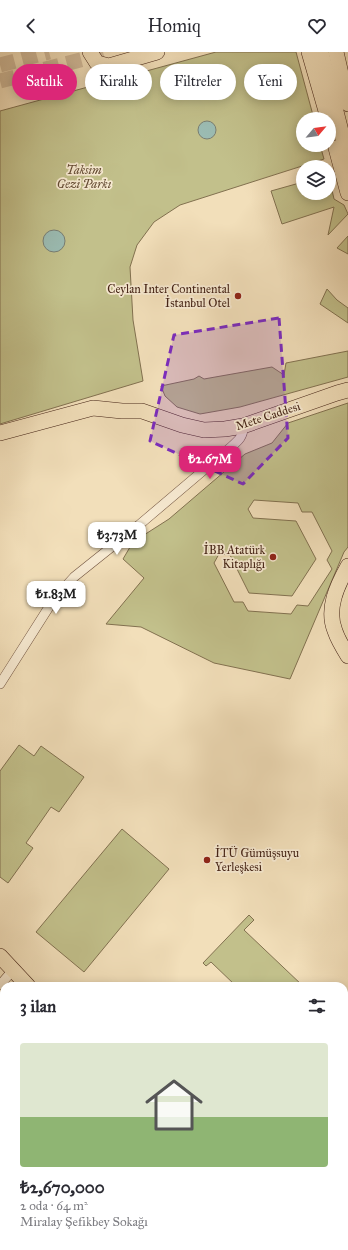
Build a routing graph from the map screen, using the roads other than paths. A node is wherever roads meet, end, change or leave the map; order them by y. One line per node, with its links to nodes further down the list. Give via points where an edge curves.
1 (90, 52): 2 (main road, via 97,63 109,66)
2 (157, 52)
3 (309, 52): 9 (main road)
4 (321, 52): 11 (main road)
5 (336, 52): 7 (main road)
6 (342, 52): 7 (main road)
7 (341, 75): 8 (main road)
8 (348, 104)
9 (327, 112)
10 (336, 147): 12 (main road)
11 (348, 159)
12 (348, 193)
13 (345, 390): 14 (main road, Mete Caddesi)
14 (243, 426): 15 (main road, Mete Caddesi, via 225,430 204,430 142,411 93,408); 18 (street, via 244,432 231,448 74,577 54,599)
15 (0, 433)
16 (348, 566): 17 (main road, via 333,600 332,621)
17 (348, 656)
18 (0, 684)
19 (5, 963): 20 (street); 21 (main road)
20 (1, 982)
21 (24, 982)

